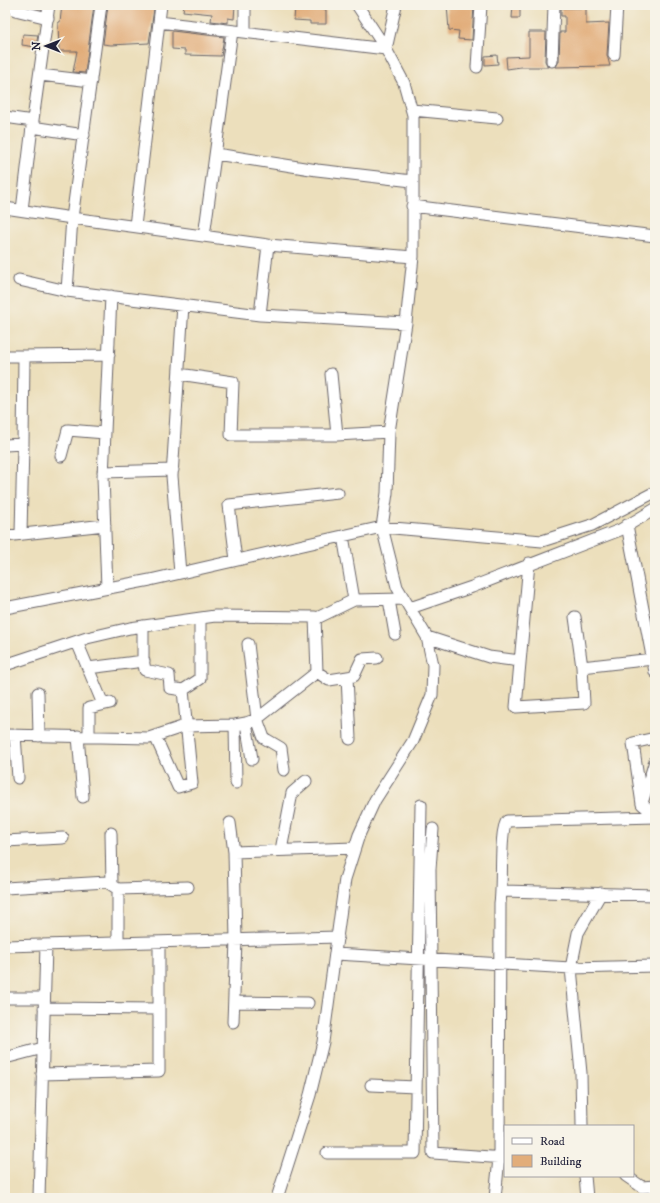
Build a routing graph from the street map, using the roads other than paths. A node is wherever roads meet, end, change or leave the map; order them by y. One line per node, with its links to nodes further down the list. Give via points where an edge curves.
1 (13, 5): 11 (street, via 16,10)
2 (49, 5): 11 (street)
3 (101, 5): 20 (street)
4 (161, 5): 12 (street)
5 (245, 5): 14 (street)
6 (357, 5): 15 (street)
7 (396, 5): 15 (street)
8 (481, 5): 18 (street)
9 (554, 5): 17 (street)
10 (617, 5): 16 (street)
11 (48, 18): 19 (street)
12 (159, 22): 13 (street); 32 (street)
13 (232, 31): 14 (street); 26 (street)
14 (245, 32): 15 (street)
15 (386, 49): 21 (street, via 404,83)
16 (614, 55)
17 (552, 61)
18 (477, 67)
19 (40, 75): 20 (street); 24 (street)
20 (91, 81): 25 (street)
21 (412, 110): 23 (street); 27 (street)
22 (5, 117): 24 (street)
23 (497, 118)
24 (33, 124): 25 (street); 30 (street)
25 (84, 135): 31 (street)
26 (216, 154): 27 (street, via 317,170); 33 (street)
27 (412, 181): 28 (street)
28 (412, 206): 34 (street); 36 (street)
29 (5, 208): 30 (street)
30 (22, 210): 31 (street)
31 (72, 218): 32 (street); 38 (street)
32 (135, 226): 33 (street)
33 (204, 236): 35 (street)
34 (655, 236)
35 (268, 245): 36 (street); 41 (street)
36 (413, 257): 42 (street)
37 (20, 280): 38 (street)
38 (67, 291): 39 (street)
39 (111, 296): 40 (street); 43 (street)
40 (183, 305): 41 (street); 46 (street)
41 (260, 315): 42 (street)
42 (406, 323): 48 (street)
43 (109, 355): 45 (street); 49 (street)
44 (5, 356): 45 (street)
45 (24, 356): 51 (street)
46 (179, 374): 50 (street, via 233,382 231,435); 54 (street)
47 (331, 374): 50 (street)
48 (389, 432): 50 (street); 61 (street, via 387,493)
49 (105, 433): 53 (street, via 68,430); 55 (street)
50 (337, 435)
51 (23, 444): 52 (street); 62 (street)
52 (5, 445)
53 (62, 456)
54 (173, 470): 55 (street); 67 (street)
55 (103, 472): 59 (street)
56 (655, 492): 61 (street, via 592,525 542,541)
57 (338, 494): 65 (street, via 230,505)
58 (655, 510): 60 (street)
59 (105, 525): 62 (street); 68 (street)
60 (627, 526): 66 (street); 82 (street)
61 (382, 527): 64 (street); 71 (street, via 397,587)
62 (21, 534): 63 (street)
63 (5, 536)
64 (344, 536): 65 (street); 69 (street)
65 (236, 560): 67 (street)
66 (529, 564): 71 (street, via 472,587); 84 (street)
67 (180, 573): 68 (street)
68 (107, 588): 72 (street)
69 (354, 600): 70 (street); 75 (street)
70 (389, 600): 71 (street); 77 (street)
71 (407, 604): 78 (street)
72 (5, 608)
73 (575, 617): 86 (street)
74 (200, 618): 75 (street, via 215,616); 76 (street); 91 (street, via 200,679)
75 (315, 619): 88 (street)
76 (143, 626): 79 (street); 83 (street)
77 (395, 634)
78 (427, 637): 84 (street, via 489,656); 117 (street, via 434,666 432,695 414,741 375,800)
79 (77, 642): 85 (street); 87 (street)
80 (248, 644): 93 (street)
81 (377, 658): 90 (street, via 362,659 354,676)
82 (652, 659): 86 (street); 89 (street)
83 (144, 661): 87 (street); 91 (street, via 145,670 169,675 170,688)
84 (520, 661): 86 (street, via 516,707 584,703)
85 (5, 665)
86 (582, 667)
87 (88, 668): 98 (street, via 107,704 89,708)
88 (317, 672): 90 (street, via 329,680); 93 (street)
89 (655, 672)
90 (348, 677): 101 (street)
91 (183, 690): 95 (street)
92 (38, 693): 97 (street)
93 (257, 719): 94 (street); 104 (street, via 264,738 281,748)
94 (241, 724): 95 (street); 102 (street); 107 (street)
95 (185, 726): 99 (street); 99 (street, via 192,783 178,787)
96 (10, 735): 97 (street); 105 (street)
97 (39, 736): 98 (street)
98 (83, 736): 99 (street); 108 (street)
99 (156, 736)
100 (655, 738): 109 (street, via 633,742)
101 (350, 739)
102 (252, 759)
103 (654, 764): 109 (street)
104 (284, 770)
105 (18, 778)
106 (306, 781): 118 (street, via 292,793)
107 (236, 783)
108 (83, 797)
109 (642, 804): 111 (street)
110 (421, 805): 133 (street)
111 (655, 816): 123 (street, via 507,822 504,824 502,835)
112 (230, 823): 119 (street)
113 (433, 829): 134 (street, via 430,869)
114 (111, 833): 120 (street)
115 (63, 838): 116 (street)
116 (5, 840)
117 (355, 848): 118 (street); 126 (street, via 345,879)
118 (281, 850): 119 (street)
119 (234, 852): 127 (street)
120 (115, 887): 121 (street, via 107,882); 122 (street); 129 (street)
121 (5, 888)
122 (188, 888)
123 (502, 891): 124 (street); 135 (street)
124 (601, 893): 125 (street); 137 (street, via 578,933)
125 (655, 895)
126 (338, 937): 127 (street); 132 (street)
127 (236, 940): 128 (street); 139 (street)
128 (159, 942): 129 (street); 142 (street)
129 (118, 943): 130 (street)
130 (46, 945): 131 (street); 140 (street)
131 (5, 946)
132 (336, 954): 133 (street); 156 (street, via 321,1050 310,1095)
133 (418, 959): 134 (street); 148 (street)
134 (430, 960): 135 (street); 151 (street, via 433,1153)
135 (501, 964): 137 (street); 151 (street)
136 (655, 966): 137 (street)
137 (571, 968): 149 (street, via 581,1073)
138 (5, 998): 140 (street)
139 (234, 1002): 141 (street); 143 (street)
140 (44, 1003): 142 (street); 144 (street)
141 (308, 1003)
142 (159, 1009): 146 (street, via 159,1071)
143 (233, 1022)
144 (43, 1048): 145 (street); 146 (street)
145 (5, 1058)
146 (42, 1074): 155 (street)
147 (371, 1085): 148 (street)
148 (416, 1087): 150 (street, via 415,1153)
149 (582, 1125)
150 (327, 1153)
151 (502, 1158): 157 (street)
152 (585, 1177): 158 (street)
153 (627, 1177): 154 (street, via 642,1187)
154 (655, 1186)
155 (39, 1198)
156 (277, 1198)
157 (495, 1198)
158 (586, 1198)

